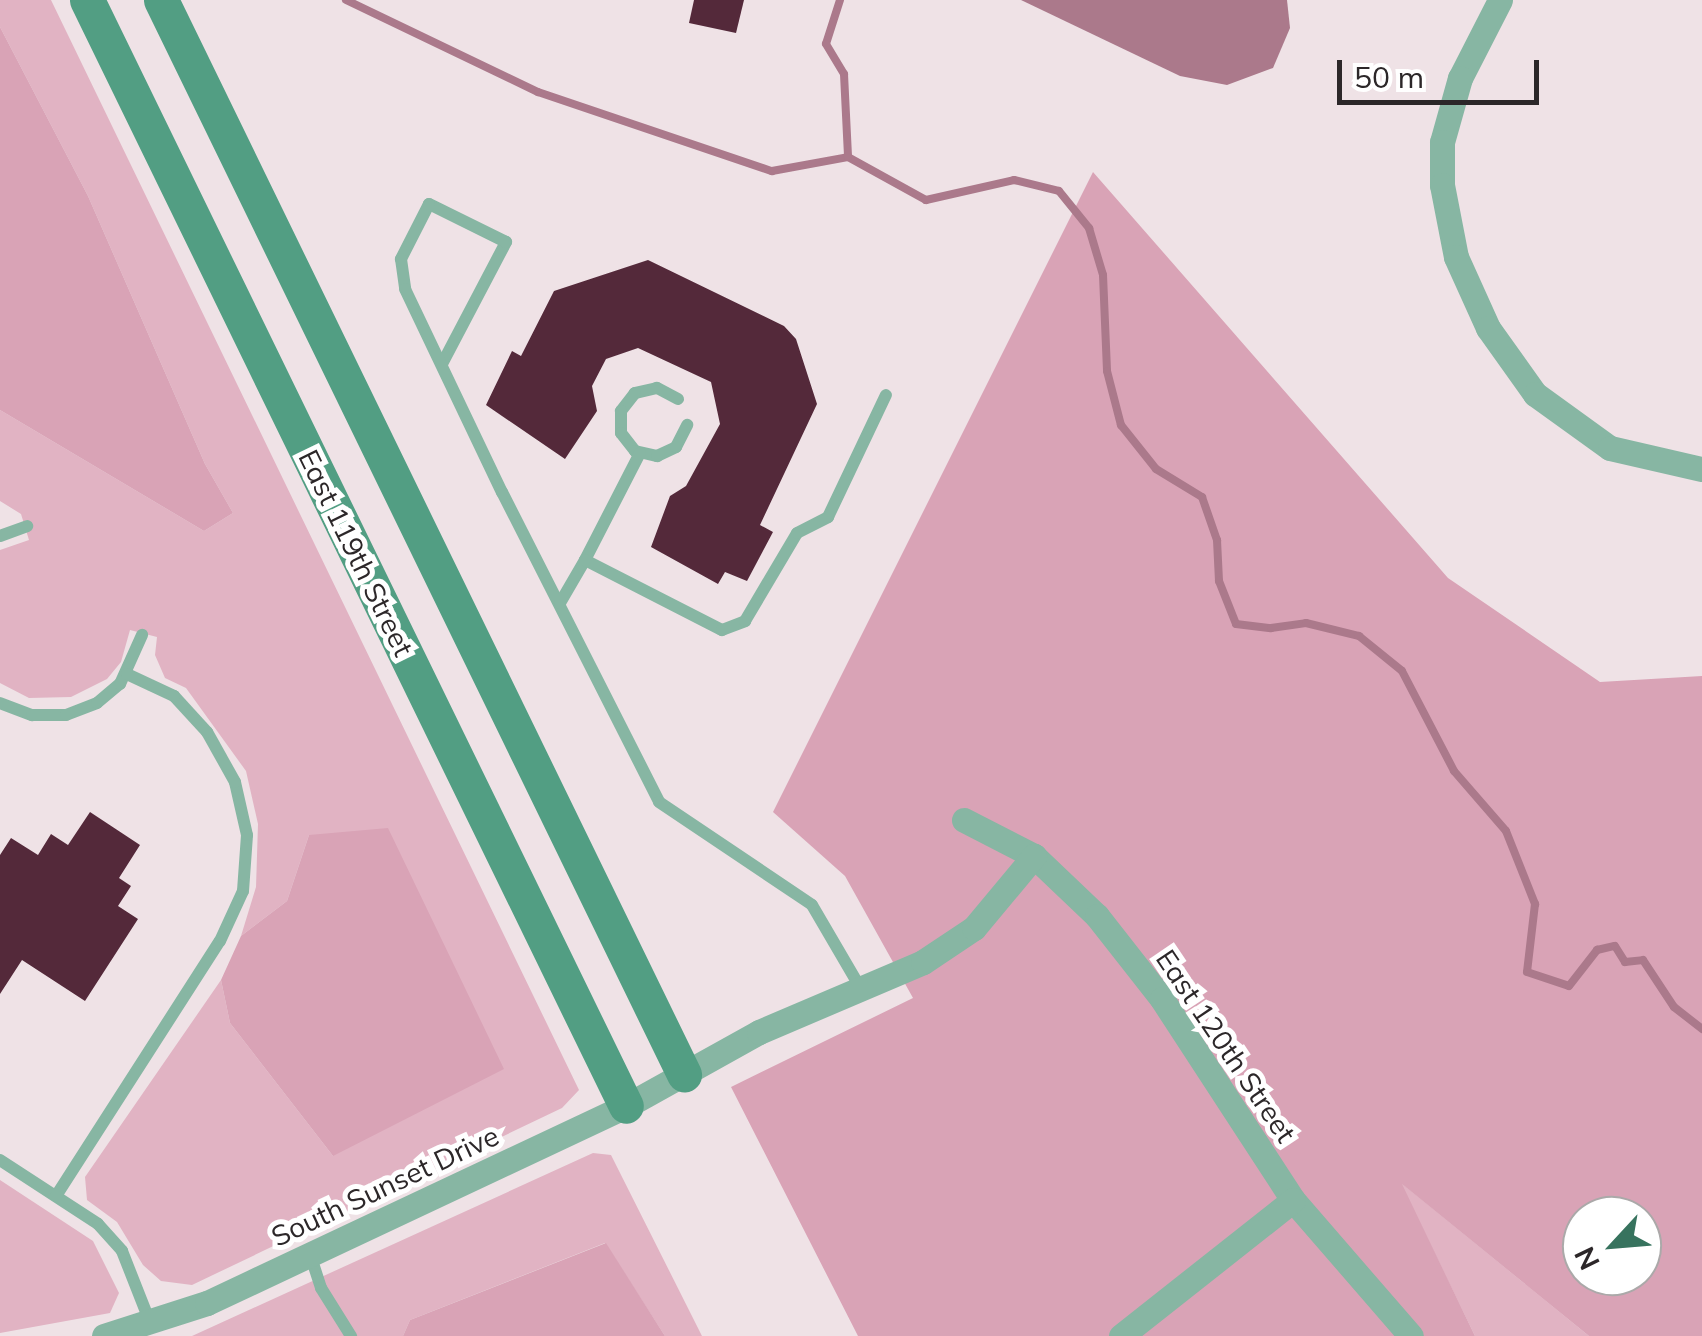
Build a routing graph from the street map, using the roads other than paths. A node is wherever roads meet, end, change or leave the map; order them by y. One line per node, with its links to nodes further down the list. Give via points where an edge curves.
1 (86, 0): 21 (main road, East 119th Street)
2 (161, 0): 20 (main road)
3 (1500, 0): 9 (street, via 1460,78 1442,142 1442,185 1456,257 1488,328 1535,394 1610,448)
4 (442, 364): 4 (lane, via 406,289 401,258 428,204 506,242); 13 (lane)
5 (886, 395): 12 (lane, via 828,517 798,533 745,621 722,630)
6 (678, 399): 8 (lane, via 657,388 626,401 621,434)
7 (687, 425): 8 (lane, via 668,453)
8 (640, 453): 12 (lane)
9 (1702, 469)
10 (27, 526): 11 (lane)
11 (0, 536)
12 (586, 560): 13 (lane)
13 (560, 604): 19 (lane, via 659,802 812,905)
14 (142, 635): 15 (lane)
15 (126, 674): 16 (lane, via 97,703 66,715 32,715); 23 (lane, via 174,696 207,732 236,782 247,835 242,891 220,940)
16 (0, 703)
17 (964, 820): 18 (street, East 120th Street)
18 (1034, 856): 19 (street, South Sunset Drive, via 974,928 923,962); 24 (street, East 120th Street, via 1130,956)
19 (862, 989): 20 (street, South Sunset Drive, via 759,1032)
20 (684, 1074): 21 (street, South Sunset Drive)
21 (626, 1106): 25 (street, South Sunset Drive)
22 (0, 1160): 23 (lane)
23 (56, 1196): 26 (lane, via 98,1224 122,1252)
24 (1293, 1200): 29 (street); 30 (street, East 120th Street)
25 (310, 1254): 26 (street, South Sunset Drive); 28 (lane, via 321,1288)
26 (150, 1322): 27 (street, South Sunset Drive)
27 (104, 1336)
28 (351, 1336)
29 (1122, 1336)
30 (1411, 1336)

